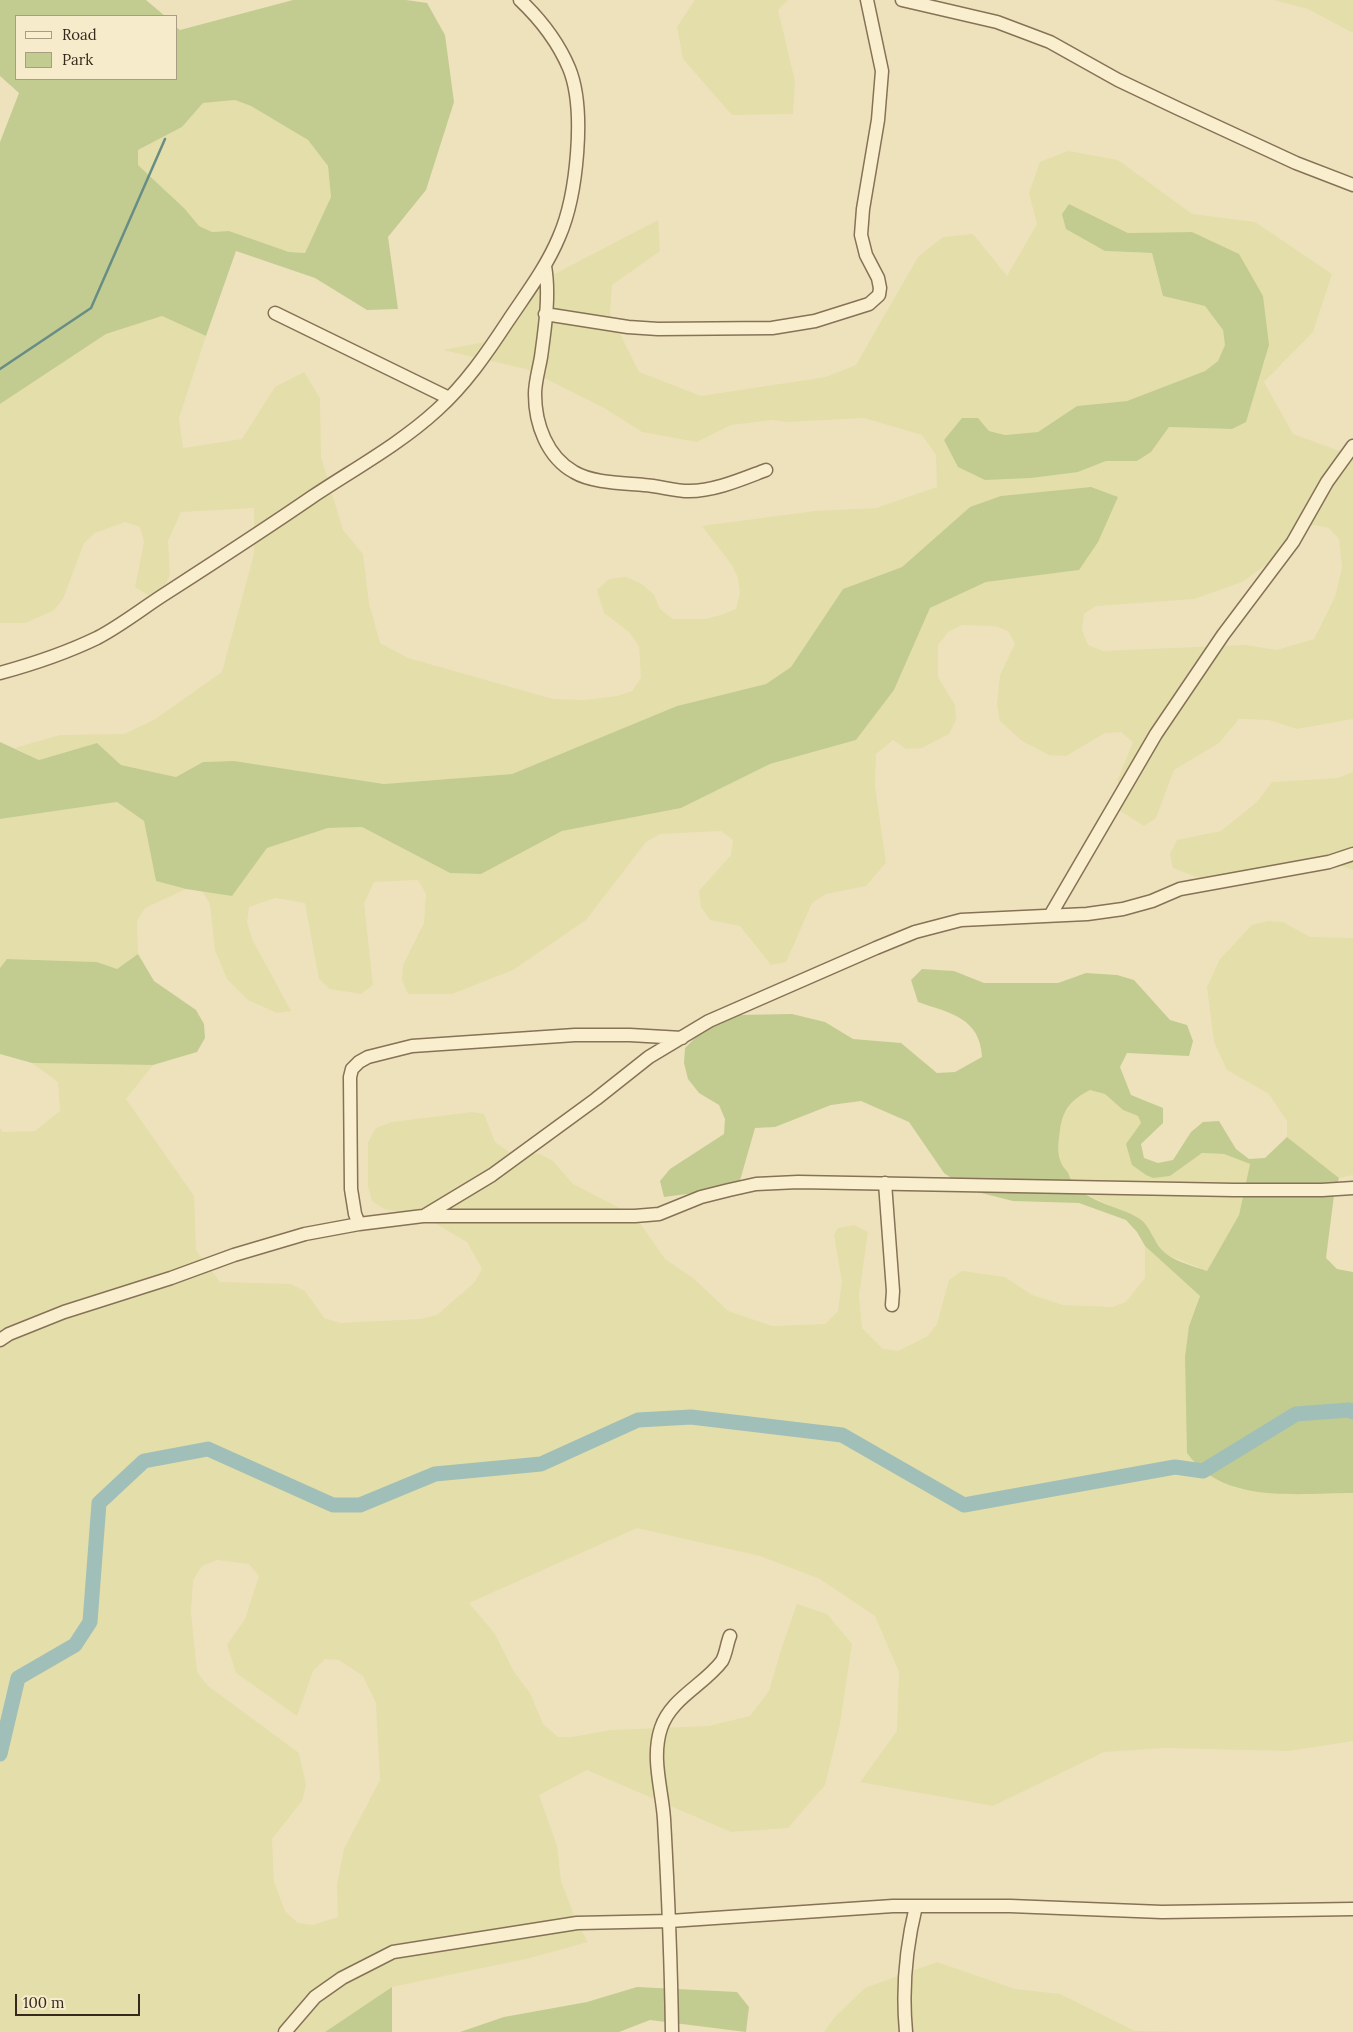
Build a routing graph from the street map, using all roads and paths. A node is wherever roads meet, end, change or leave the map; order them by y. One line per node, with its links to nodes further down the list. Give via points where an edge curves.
1 (520, 0): 5 (street, via 537,17 561,52 574,83 577,108 577,154 570,200 560,235)
2 (867, 0): 7 (street, via 882,71 861,236 878,278 879,295 868,304 815,321 772,328 658,329)
3 (902, 0): 4 (street, via 998,22 1050,42 1118,80 1296,163)
4 (1353, 185)
5 (545, 266): 7 (street); 8 (street, via 496,340)
6 (275, 312): 8 (street)
7 (545, 314): 10 (street, via 535,394 538,420 544,439 559,460 575,473 607,482 691,491 728,484)
8 (449, 398): 11 (street, via 374,458 99,637 51,658)
9 (1353, 446): 13 (street, via 1327,482 1293,542 1223,635 1156,734)
10 (766, 470)
11 (0, 673)
12 (1353, 854): 13 (street, via 1329,862 1180,889 1123,909)
13 (1051, 914): 14 (street, via 960,920 915,932 709,1021)
14 (682, 1038): 17 (street, via 649,1057 492,1175); 18 (street, via 576,1035 453,1042 412,1046 363,1059 352,1069 350,1077 351,1189)
15 (885, 1183): 16 (street, via 1234,1190); 17 (street, via 756,1184 701,1197 659,1214 635,1216); 19 (street)
16 (1353, 1188)
17 (423, 1216): 18 (street)
18 (359, 1224): 20 (street, via 305,1234 234,1255 64,1312)
19 (892, 1305)
20 (0, 1340)
21 (730, 1636): 24 (street, via 723,1659 676,1703 661,1727 656,1758 663,1804)
22 (916, 1906): 23 (street, via 1162,1912); 24 (street); 27 (street, via 905,1968)
23 (1353, 1909)
24 (670, 1922): 25 (street, via 577,1923 394,1952 342,1978 315,1997); 26 (street)
25 (285, 2032)
26 (672, 2032)
27 (906, 2032)

